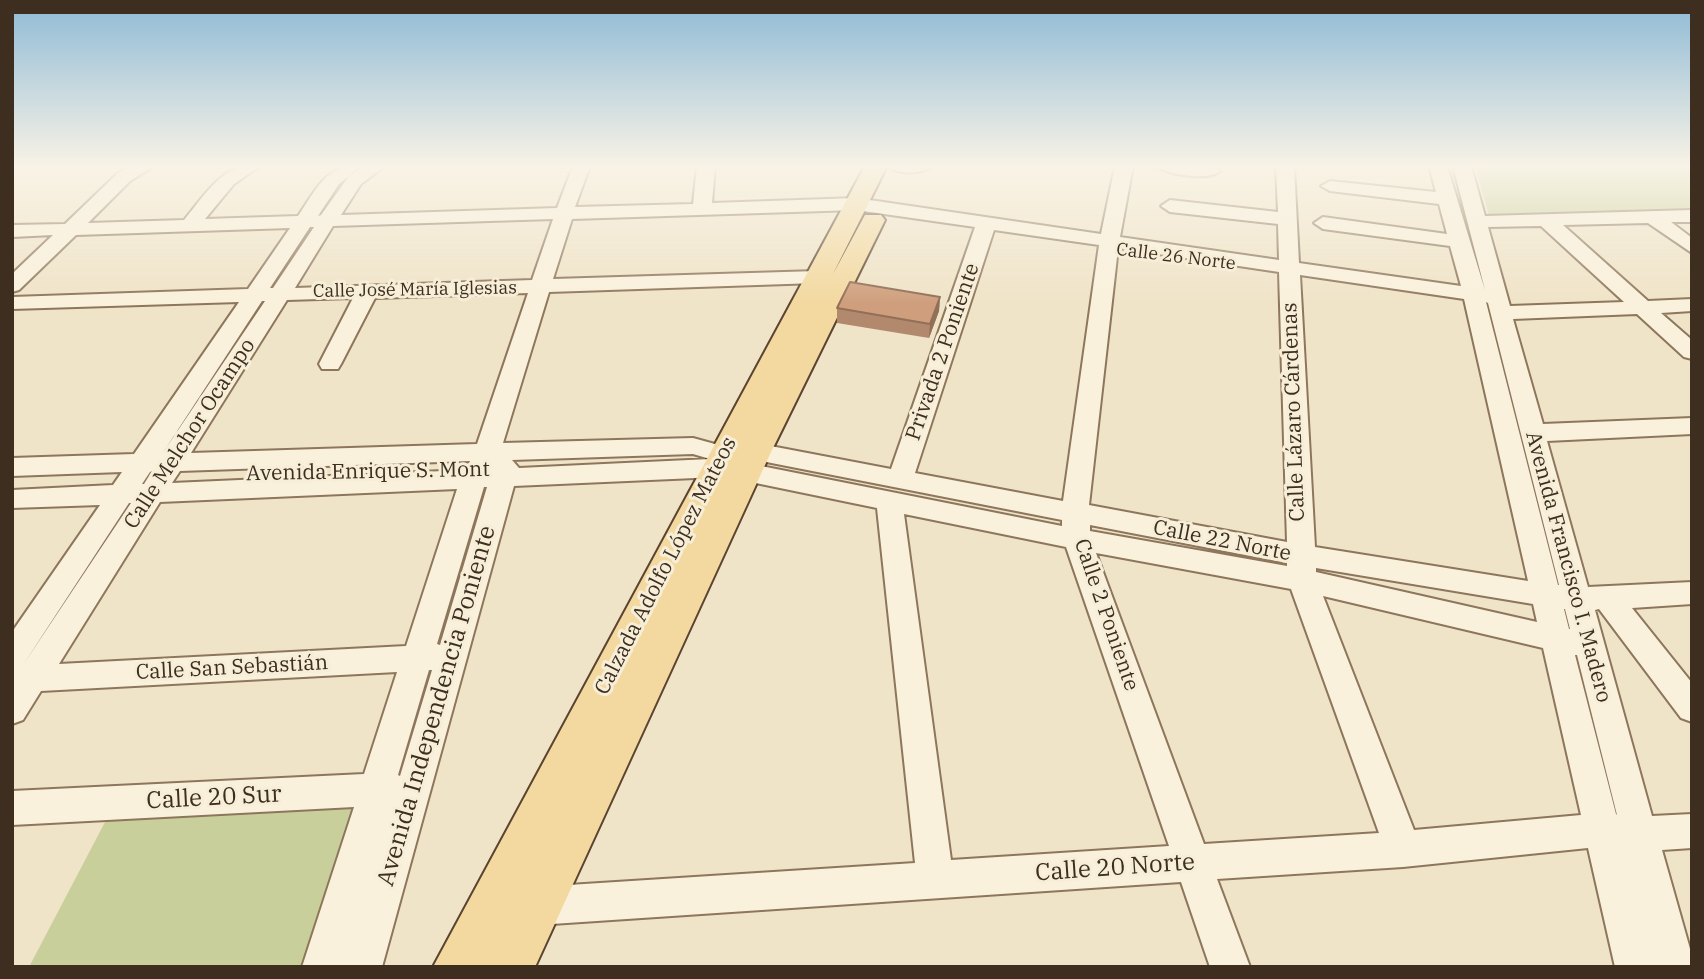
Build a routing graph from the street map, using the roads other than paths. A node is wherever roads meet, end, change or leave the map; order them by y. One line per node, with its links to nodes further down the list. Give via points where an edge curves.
1 (65, 212): 27 (street)
2 (89, 212): 26 (street)
3 (201, 212): 24 (street)
4 (311, 212): 22 (street, Calle Melchor Ocampo)
5 (333, 212): 21 (street, Calle Melchor Ocampo)
6 (565, 212): 16 (street, Avenida Independencia Poniente)
7 (638, 212): 16 (street, Calle 26 Norte)
8 (857, 212): 34 (main road, Calzada Adolfo López Mateos)
9 (858, 212): 48 (main road, Calzada Adolfo López Mateos)
10 (877, 212): 25 (street, Calle 26 Norte)
11 (1115, 212): 30 (street, Calle 2 Poniente)
12 (1221, 212): 19 (street)
13 (1287, 212): 19 (street, Calle Lázaro Cárdenas)
14 (1455, 212): 29 (street, Avenida Francisco I. Madero)
15 (1466, 212): 29 (street, Avenida Francisco I. Madero)
16 (563, 216): 21 (street, Calle 26 Norte); 36 (street, Avenida Independencia Poniente)
17 (1692, 216): 18 (street)
18 (1652, 217): 20 (street); 31 (street)
19 (1287, 219): 33 (street, Calle Lázaro Cárdenas)
20 (1546, 220): 29 (street); 43 (street)
21 (327, 221): 22 (street, Calle 26 Norte); 38 (street, Calle Melchor Ocampo)
22 (304, 222): 24 (street, Calle 26 Norte); 39 (street, Calle Melchor Ocampo)
23 (1323, 223): 29 (street)
24 (190, 225): 26 (street, Calle 26 Norte)
25 (985, 228): 30 (street, Calle 26 Norte); 53 (street, Privada 2 Poniente)
26 (71, 229): 27 (street, Calle 26 Norte); 35 (street)
27 (45, 230): 28 (street, Calle 26 Norte); 32 (street)
28 (12, 231)
29 (1468, 232): 40 (street, Avenida Francisco I. Madero)
30 (1108, 245): 33 (street, Calle 26 Norte); 56 (street, Calle 2 Poniente)
31 (1692, 247)
32 (12, 261)
33 (1288, 269): 40 (street, Calle 26 Norte); 57 (street, Calle Lázaro Cárdenas)
34 (817, 277): 36 (street, Calle José María Iglesias); 48 (main road, Calzada Adolfo López Mateos)
35 (12, 286)
36 (542, 288): 37 (street, Calle José María Iglesias); 50 (street, Avenida Independencia Poniente)
37 (368, 290): 38 (street, Calle José María Iglesias); 45 (street)
38 (282, 293): 39 (street, Calle José María Iglesias); 52 (street, Calle Melchor Ocampo)
39 (256, 294): 41 (street, Calle José María Iglesias); 52 (street, Calle Melchor Ocampo)
40 (1490, 301): 43 (street, Calle 26 Norte); 47 (street, Avenida Francisco I. Madero); 59 (street, Avenida Francisco I. Madero)
41 (12, 303)
42 (1692, 305): 43 (street, Calle 26 Norte)
43 (1642, 307): 44 (street)
44 (1692, 352)
45 (330, 364)
46 (1692, 426): 47 (street)
47 (1532, 433): 60 (street, Avenida Francisco I. Madero)
48 (731, 465): 50 (street); 50 (street, via 694,446); 53 (street, Calle 22 Norte); 77 (main road, Calzada Adolfo López Mateos); 80 (main road, Calzada Adolfo López Mateos)
49 (12, 467): 52 (street)
50 (487, 477): 52 (street); 52 (street); 63 (street, Avenida Independencia Poniente); 64 (street, Avenida Independencia Poniente)
51 (12, 483): 52 (street)
52 (142, 485): 54 (street); 55 (street); 65 (street); 65 (street, Calle Melchor Ocampo, via 57,640)
53 (894, 490): 56 (street, Calle 22 Norte); 76 (street)
54 (12, 499)
55 (12, 512)
56 (1076, 526): 57 (street, Calle 22 Norte); 75 (street, Calle 2 Poniente)
57 (1301, 568): 59 (street, Calle 22 Norte); 61 (street, Calle 22 Norte); 74 (street, Calle Lázaro Cárdenas)
58 (1692, 593): 60 (street, Calle 22 Norte)
59 (1545, 595): 60 (street, Calle 22 Norte); 61 (street, Avenida Francisco I. Madero)
60 (1592, 599): 62 (street, Avenida Francisco I. Madero); 66 (street)
61 (1553, 638): 62 (street, Calle 22 Norte); 71 (street, Avenida Francisco I. Madero)
62 (1590, 646): 73 (street, Avenida Francisco I. Madero)
63 (451, 656): 64 (street, Calle San Sebastián); 68 (street, Avenida Independencia Poniente)
64 (419, 658): 65 (street, Calle San Sebastián); 69 (street, Avenida Independencia Poniente)
65 (18, 660): 67 (street)
66 (1692, 708)
67 (12, 710)
68 (416, 788): 69 (street, Calle 20 Sur); 79 (street, Avenida Independencia Poniente)
69 (376, 790): 70 (street, Calle 20 Sur); 78 (street, Avenida Independencia Poniente)
70 (12, 808)
71 (1601, 830): 73 (street, Calle 20 Norte); 74 (street, Calle 20 Norte); 83 (street, Avenida Francisco I. Madero)
72 (1692, 831): 73 (street, Calle 20 Norte)
73 (1639, 834): 84 (street, Avenida Francisco I. Madero)
74 (1403, 849): 75 (street, Calle 20 Norte)
75 (1195, 863): 76 (street, Calle 20 Norte); 82 (street, Calle 2 Poniente)
76 (936, 880): 77 (street, Calle 20 Norte)
77 (537, 906): 81 (main road, Calzada Adolfo López Mateos)
78 (322, 967)
79 (362, 967)
80 (458, 967)
81 (509, 967)
82 (1230, 967)
83 (1635, 967)
84 (1675, 967)

